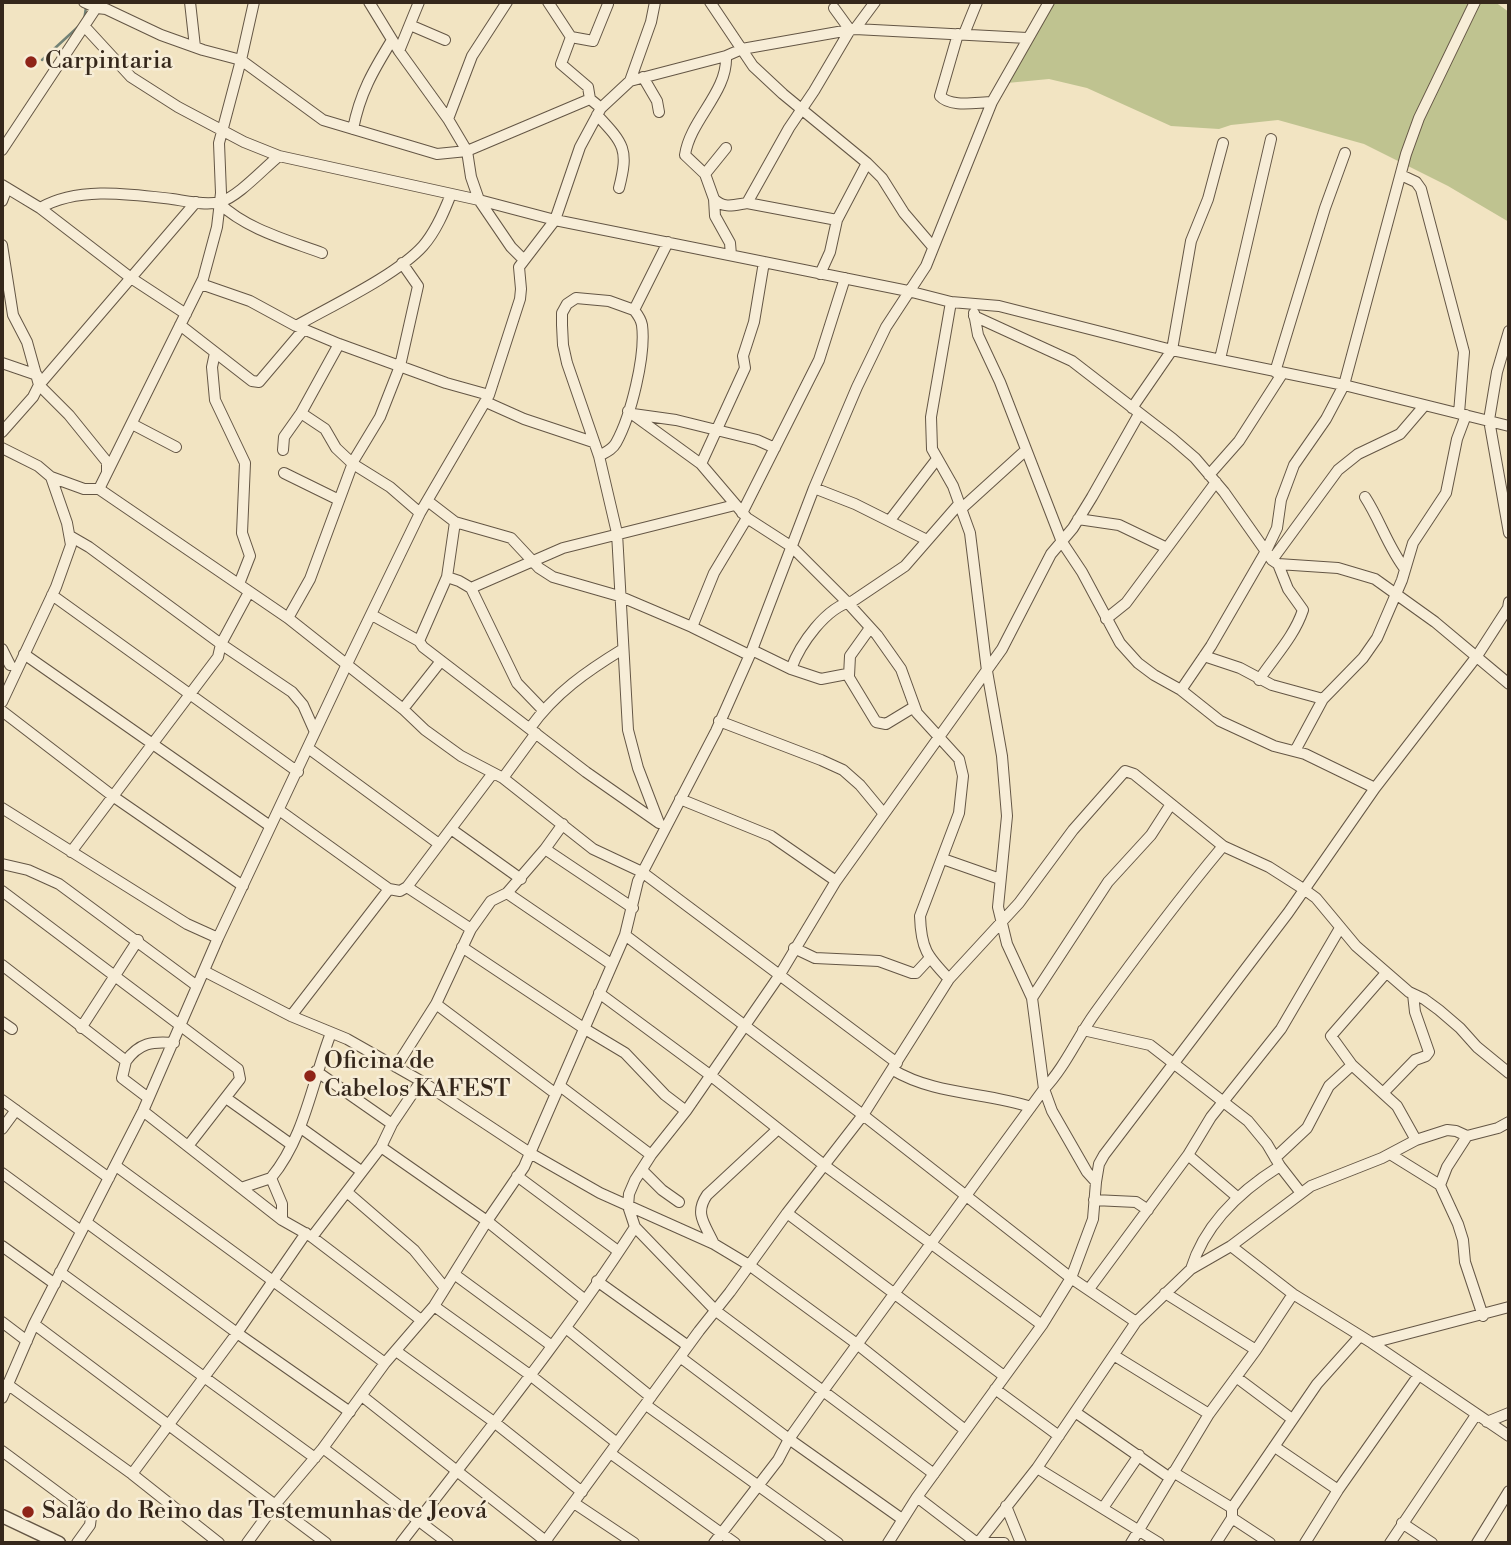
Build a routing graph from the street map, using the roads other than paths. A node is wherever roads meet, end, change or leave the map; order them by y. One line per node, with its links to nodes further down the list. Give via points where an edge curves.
1 (84, 2): 15 (street)
2 (190, 2): 25 (street)
3 (254, 2): 29 (street)
4 (369, 2): 23 (street)
5 (419, 2): 17 (street)
6 (507, 2): 37 (street, via 472,56)
7 (548, 2): 21 (street)
8 (655, 2): 31 (street)
9 (713, 2): 26 (street)
10 (875, 2): 19 (street)
11 (977, 2): 20 (street)
12 (1049, 2): 22 (street)
13 (1475, 2): 49 (street, via 1419,118)
14 (608, 4): 21 (street, via 593,41)
15 (99, 5): 18 (street); 25 (street)
16 (834, 8): 19 (street)
17 (411, 25): 24 (street); 27 (street)
18 (85, 27): 38 (street, via 131,77); 43 (street)
19 (853, 30): 20 (street); 26 (street); 34 (street)
20 (961, 34): 22 (street); 33 (street, via 940,96 957,103)
21 (571, 37): 32 (street, via 561,64 587,87)
22 (1027, 38): 33 (street)
23 (392, 40): 27 (street); 39 (street, via 366,83)
24 (445, 40)
25 (195, 47): 29 (street)
26 (741, 49): 28 (street); 34 (street, via 753,66)
27 (399, 51): 37 (street)
28 (726, 55): 30 (street); 48 (street, via 716,91 685,155)
29 (241, 60): 38 (street); 39 (street, via 323,120)
30 (643, 77): 31 (street); 36 (street)
31 (630, 81): 35 (street)
32 (590, 99): 35 (street); 44 (street)
33 (992, 102): 64 (street)
34 (802, 109): 47 (street); 58 (street)
35 (599, 112): 51 (street, via 621,144 626,161); 60 (street, via 580,147)
36 (659, 112)
37 (447, 119): 44 (street)
38 (222, 129): 46 (street); 57 (street)
39 (353, 129): 44 (street, via 437,154)
40 (1270, 139): 85 (street)
41 (1223, 143): 83 (street, via 1191,241)
42 (726, 148): 48 (street)
43 (2, 149)
44 (467, 151): 54 (street)
45 (1345, 153): 88 (street)
46 (279, 156): 52 (street); 57 (street)
47 (867, 163): 61 (street); 64 (street)
48 (705, 174): 53 (street)
49 (1401, 175): 90 (street); 96 (street, via 1421,189 1464,352)
50 (4, 186): 55 (street); 59 (street)
51 (619, 188)
52 (451, 194): 54 (street); 69 (street, via 423,246)
53 (714, 199): 58 (street, via 727,206); 66 (street, via 715,216 730,243)
54 (480, 200): 60 (street); 67 (street)
55 (2, 201)
56 (196, 202): 57 (street); 59 (street, via 96,195 63,197); 71 (street)
57 (219, 203): 65 (street, via 261,229); 73 (street)
58 (747, 203): 61 (street)
59 (40, 208): 71 (street)
60 (555, 219): 62 (street); 67 (street)
61 (837, 219): 70 (street)
62 (668, 242): 66 (street); 76 (street)
63 (2, 245): 89 (street, via 13,315)
64 (933, 247): 74 (street, via 920,278)
65 (322, 253)
66 (731, 255): 68 (street)
67 (523, 259): 91 (street, via 518,273 520,299)
68 (764, 262): 70 (street); 100 (street, via 743,356 745,368)
69 (402, 264): 80 (street); 87 (street, via 418,286)
70 (820, 274): 72 (street)
71 (131, 278): 78 (street); 89 (street)
72 (845, 278): 74 (street); 105 (street, via 819,360)
73 (201, 284): 78 (street); 80 (street, via 250,301)
74 (908, 291): 75 (street); 116 (street, via 857,387)
75 (951, 302): 77 (street); 109 (street, via 930,417)
76 (635, 310): 94 (street, via 642,324 642,341); 102 (street, via 576,298 562,313 563,345)
77 (974, 310): 83 (street, via 999,306); 93 (street, via 1072,361); 107 (street, via 978,335)
78 (186, 314): 79 (street)
79 (180, 325): 84 (street); 98 (street)
80 (300, 328): 82 (street); 84 (street, via 260,382)
81 (1509, 331): 97 (street)
82 (339, 344): 87 (street); 95 (street)
83 (1172, 350): 85 (street); 93 (street)
84 (215, 353): 138 (street, via 215,400 245,463 242,533 250,556)
85 (1220, 359): 88 (street)
86 (2, 363): 89 (street)
87 (400, 366): 91 (street); 110 (street, via 380,417)
88 (1278, 373): 90 (street); 115 (street)
89 (38, 380): 101 (street, via 33,397); 113 (street, via 107,462)
90 (1343, 385): 92 (street); 134 (street, via 1294,465 1281,500)
91 (487, 399): 102 (street, via 524,419); 120 (street)
92 (1424, 406): 96 (street); 134 (street, via 1400,434 1338,470)
93 (1136, 411): 115 (street, via 1174,439); 124 (street)
94 (629, 412): 100 (street); 108 (street, via 611,450); 111 (street)
95 (301, 413): 106 (street, via 284,437); 110 (street, via 325,429)
96 (1462, 414): 97 (street); 136 (street, via 1446,493 1413,544)
97 (1489, 420): 99 (street); 128 (street)
98 (132, 424): 103 (street); 113 (street)
99 (1509, 426)
100 (718, 431): 105 (street); 111 (street)
101 (2, 432)
102 (593, 442): 108 (street)
103 (176, 447)
104 (2, 448): 114 (street)
105 (775, 448): 122 (street)
106 (283, 450)
107 (1026, 450): 121 (street); 131 (street)
108 (599, 456): 127 (street)
109 (937, 459): 121 (street, via 947,471); 125 (street)
110 (353, 464): 119 (street); 123 (street)
111 (701, 464): 122 (street)
112 (285, 473): 119 (street)
113 (107, 475): 117 (street)
114 (51, 477): 117 (street, via 84,489); 129 (street)
115 (1212, 479): 133 (street); 134 (street)
116 (814, 488): 125 (street); 132 (street)
117 (99, 489): 138 (street)
118 (1365, 497): 136 (street)
119 (339, 500): 147 (street, via 310,579)
120 (429, 502): 123 (street); 126 (street)
121 (960, 506): 130 (street); 162 (street, via 970,533)
122 (741, 512): 127 (street); 132 (street); 149 (street)
123 (420, 513): 146 (street)
124 (1078, 519): 131 (street); 133 (street, via 1119,525)
125 (890, 520): 130 (street)
126 (455, 522): 135 (street, via 511,538); 137 (street)
127 (617, 533): 135 (street); 143 (street)
128 (1509, 533)
129 (70, 536): 142 (street, via 71,545); 152 (street)
130 (927, 540): 144 (street, via 905,566)
131 (1062, 542): 148 (street); 162 (street)
132 (792, 547): 144 (street); 155 (street)
133 (1167, 548): 148 (street, via 1126,603)
134 (1272, 558): 141 (street, via 1353,571); 156 (street); 164 (street, via 1303,610 1293,633)
135 (533, 561): 139 (street); 143 (street, via 563,581)
136 (1405, 569): 141 (street)
137 (447, 577): 139 (street); 151 (street)
138 (239, 584): 140 (street)
139 (471, 589): 172 (street, via 517,683)
140 (249, 592): 147 (street); 152 (street)
141 (1396, 594): 157 (street); 168 (street, via 1377,638)
142 (52, 596): 159 (street); 167 (street)
143 (619, 596): 149 (street); 154 (street)
144 (847, 602): 150 (street); 161 (street, via 818,624)
145 (1509, 606): 157 (street)
146 (372, 615): 151 (street); 160 (street)
147 (288, 618): 160 (street)
148 (1106, 619): 166 (street, via 1119,643 1138,663)
149 (692, 627): 155 (street)
150 (870, 628): 163 (street, via 850,656); 170 (street, via 901,669)
151 (419, 641): 158 (street)
152 (221, 644): 167 (street, via 218,657); 176 (street, via 292,692)
153 (2, 649): 159 (street)
154 (623, 649): 172 (street, via 584,673); 192 (street, via 628,730)
155 (751, 653): 161 (street); 174 (street)
156 (1204, 656): 164 (street); 166 (street)
157 (1478, 656): 165 (street); 184 (street)
158 (441, 661): 171 (street); 175 (street)
159 (14, 662): 169 (street); 178 (street)
160 (347, 664): 171 (street); 176 (street)
161 (791, 669): 163 (street, via 821,679)
162 (987, 671): 177 (street); 203 (street, via 1007,816)
163 (849, 676): 170 (street, via 876,722 886,724)
164 (1259, 680): 168 (street)
165 (1509, 684)
166 (1181, 690): 180 (street, via 1220,721)
167 (190, 694): 178 (street); 181 (street)
168 (1323, 699): 180 (street)
169 (2, 702)
170 (914, 707): 177 (street)
171 (403, 709): 182 (street, via 445,745)
172 (543, 710): 175 (street)
173 (2, 711): 185 (street)
174 (719, 721): 186 (street); 190 (street, via 843,770)
175 (533, 730): 183 (street); 192 (street)
176 (315, 732): 179 (street)
177 (939, 737): 190 (street); 199 (street, via 959,759 963,776 959,813)
178 (153, 743): 185 (street); 193 (street)
179 (308, 748): 181 (street); 195 (street)
180 (1295, 751): 184 (street)
181 (298, 772): 189 (street)
182 (493, 773): 183 (street); 194 (street)
183 (503, 778): 191 (street)
184 (1375, 788): 208 (street)
185 (114, 797): 198 (street); 205 (street)
186 (680, 799): 192 (street); 204 (street, via 772,835)
187 (1171, 804): 196 (street); 212 (street, via 1125,771); 231 (street, via 1151,835 1108,882)
188 (2, 808): 198 (street)
189 (279, 810): 193 (street); 207 (street)
190 (884, 814): 204 (street)
191 (563, 824): 197 (street); 201 (street, via 593,849)
192 (661, 826): 201 (street)
193 (270, 827): 205 (street)
194 (451, 829): 195 (street); 202 (street)
195 (439, 844): 206 (street)
196 (1223, 846): 208 (street); 240 (street, via 1157,926)
197 (544, 849): 202 (street); 211 (street)
198 (71, 852): 216 (street, via 187,924)
199 (943, 859): 203 (street); 220 (street, via 920,916)
200 (2, 864): 217 (street, via 49,878)
201 (642, 872): 211 (street); 225 (street)
202 (521, 879): 210 (street)
203 (1000, 879): 212 (street)
204 (836, 881): 219 (street)
205 (243, 886): 216 (street)
206 (407, 887): 207 (street); 214 (street)
207 (389, 889): 233 (street)
208 (1305, 890): 213 (street); 244 (street)
209 (2, 891): 226 (street)
210 (507, 893): 214 (street, via 491,901); 221 (street)
211 (633, 908): 215 (street)
212 (1002, 922): 227 (street); 231 (street)
213 (1340, 928): 224 (street); 258 (street, via 1281,1029)
214 (471, 929): 218 (street)
215 (625, 935): 221 (street); 235 (street)
216 (218, 938): 223 (street)
217 (138, 940): 226 (street); 228 (street)
218 (462, 947): 232 (street); 239 (street)
219 (794, 948): 220 (street, via 815,958 879,961 912,973); 225 (street)
220 (929, 959): 227 (street)
221 (611, 964): 229 (street)
222 (2, 965): 236 (street)
223 (205, 971): 228 (street); 233 (street)
224 (1386, 972): 230 (street); 245 (street, via 1331,1036)
225 (779, 976): 235 (street); 247 (street)
226 (115, 978): 236 (street); 237 (street)
227 (949, 979): 247 (street)
228 (197, 986): 237 (street)
229 (599, 993): 239 (street); 250 (street)
230 (1413, 994): 249 (street, via 1439,1010); 254 (street, via 1429,1052)
231 (1032, 998): 252 (street)
232 (436, 1004): 246 (street); 253 (street)
233 (291, 1016): 241 (street)
234 (2, 1022): 238 (street)
235 (743, 1025): 250 (street); 263 (street)
236 (81, 1028): 243 (street)
237 (181, 1028): 242 (street); 256 (street, via 238,1069 240,1079)
238 (12, 1029)
239 (585, 1029): 253 (street); 262 (street, via 625,1053)
240 (1083, 1030): 244 (street, via 1144,1043); 252 (street)
241 (331, 1033): 246 (street); 248 (street)
242 (174, 1042): 243 (street, via 145,1044); 255 (street)
243 (126, 1061): 255 (street, via 122,1078)
244 (1172, 1064): 258 (street); 287 (street, via 1104,1154)
245 (1352, 1065): 254 (street); 278 (street, via 1329,1086 1307,1128)
246 (396, 1067): 251 (street)
247 (895, 1067): 259 (street, via 928,1085); 263 (street)
248 (316, 1071): 265 (street); 266 (street)
249 (1509, 1073)
250 (710, 1075): 262 (street); 268 (street)
251 (421, 1081): 265 (street); 274 (street)
252 (1044, 1089): 259 (street); 287 (street, via 1052,1111)
253 (558, 1090): 274 (street); 276 (street)
254 (1383, 1093): 270 (street, via 1401,1111)
255 (148, 1097): 261 (street)
256 (226, 1098): 271 (street); 272 (street)
257 (2, 1100): 260 (street)
258 (1223, 1102): 277 (street); 278 (street, via 1248,1121)
259 (1031, 1107): 292 (street)
260 (16, 1110): 267 (street); 285 (street)
261 (143, 1111): 272 (street); 280 (street)
262 (686, 1111): 276 (street)
263 (863, 1115): 279 (street); 292 (street)
264 (1509, 1122): 269 (street)
265 (391, 1124): 273 (street)
266 (300, 1128): 271 (street); 282 (street)
267 (2, 1129)
268 (778, 1129): 279 (street); 304 (street, via 700,1205)
269 (1467, 1136): 270 (street, via 1447,1130); 288 (street)
270 (1416, 1140): 275 (street)
271 (292, 1145): 286 (street)
272 (188, 1146): 289 (street)
273 (380, 1147): 282 (street); 300 (street)
274 (530, 1153): 284 (street); 296 (street)
275 (1390, 1154): 288 (street); 291 (street)
276 (651, 1155): 281 (street)
277 (1188, 1155): 293 (street); 297 (street)
278 (1278, 1162): 291 (street); 293 (street)
279 (824, 1165): 298 (street); 305 (street)
280 (116, 1166): 285 (street); 315 (street)
281 (642, 1170): 295 (street); 296 (street)
282 (361, 1171): 290 (street)
283 (2, 1173): 301 (street)
284 (517, 1176): 300 (street); 308 (street)
285 (109, 1178): 301 (street)
286 (271, 1178): 289 (street); 299 (street, via 282,1204)
287 (1096, 1182): 294 (street)
288 (1440, 1185): 326 (street, via 1458,1224)
289 (242, 1188): 299 (street)
290 (348, 1193): 303 (street); 317 (street, via 414,1250)
291 (1301, 1193): 307 (street)
292 (966, 1196): 305 (street); 313 (street)
293 (1236, 1196): 310 (street, via 1200,1247)
294 (1094, 1200): 297 (street, via 1136,1202); 313 (street, via 1093,1219)
295 (679, 1202)
296 (628, 1206): 302 (street); 304 (street)
297 (1148, 1210): 318 (street)
298 (787, 1213): 309 (street); 319 (street)
299 (282, 1220): 303 (street)
300 (487, 1221): 312 (street); 322 (street)
301 (84, 1226): 311 (street); 333 (street)
302 (635, 1227): 308 (street); 325 (street)
303 (309, 1235): 315 (street); 327 (street)
304 (714, 1244): 309 (street)
305 (930, 1244): 319 (street); 331 (street)
306 (2, 1246): 316 (street)
307 (1231, 1246): 310 (street); 321 (street)
308 (618, 1251): 314 (street)
309 (749, 1265): 325 (street); 337 (street)
310 (1191, 1269): 320 (street)
311 (60, 1272): 316 (street); 348 (street)
312 (454, 1274): 317 (street); 338 (street)
313 (1071, 1278): 318 (street); 331 (street)
314 (597, 1281): 322 (street); 339 (street)
315 (273, 1283): 333 (street); 344 (street)
316 (55, 1284): 330 (street)
317 (445, 1288): 323 (street)
318 (1090, 1289): 329 (street)
319 (895, 1293): 337 (street); 346 (street)
320 (1165, 1293): 329 (street); 340 (street)
321 (1293, 1294): 334 (street); 340 (street)
322 (586, 1300): 332 (street)
323 (434, 1306): 327 (street); 345 (street)
324 (1509, 1307): 326 (street)
325 (716, 1311): 339 (street); 352 (street)
326 (1483, 1316): 336 (street)
327 (421, 1321): 341 (street)
328 (2, 1322): 335 (street)
329 (1136, 1322): 342 (street)
330 (34, 1324): 335 (street); 364 (street)
331 (1042, 1325): 346 (street)
332 (566, 1328): 338 (street); 355 (street)
333 (237, 1333): 348 (street); 356 (street)
334 (1360, 1336): 336 (street); 361 (street)
335 (27, 1341): 350 (street)
336 (1372, 1343): 347 (street)
337 (857, 1344): 352 (street); 365 (street)
338 (552, 1346): 345 (street)
339 (688, 1346): 343 (street)
340 (1256, 1350): 349 (street)
341 (396, 1351): 344 (street); 362 (street)
342 (1115, 1356): 357 (street); 359 (street)
343 (680, 1357): 355 (street); 368 (street)
344 (385, 1363): 353 (street)
345 (530, 1375): 362 (street); 369 (street)
346 (1004, 1376): 351 (street)
347 (1418, 1376): 360 (street); 382 (street)
348 (203, 1377): 364 (street); 375 (street)
349 (1236, 1377): 359 (street); 361 (street)
350 (7, 1384): 354 (street); 378 (street)
351 (995, 1389): 365 (street); 366 (street)
352 (823, 1391): 368 (street); 379 (street)
353 (362, 1396): 356 (street); 377 (street)
354 (2, 1398)
355 (648, 1401): 369 (street); 381 (street)
356 (350, 1412): 371 (street)
357 (1075, 1412): 366 (street); 374 (street)
358 (1509, 1413): 363 (street)
359 (1209, 1414): 380 (street)
360 (1476, 1415): 363 (street); 394 (street)
361 (1292, 1419): 370 (street)
362 (494, 1422): 377 (street); 384 (street)
363 (1487, 1422): 367 (street)
364 (167, 1424): 378 (street); 387 (street)
365 (965, 1430): 379 (street)
366 (1059, 1436): 376 (street)
367 (1509, 1436)
368 (789, 1439): 381 (street); 392 (street)
369 (617, 1443): 373 (street)
370 (1275, 1447): 382 (street); 390 (street)
371 (323, 1448): 375 (street); 393 (street)
372 (2, 1451): 398 (street, via 91,1517)
373 (610, 1453): 384 (street); 396 (street)
374 (1139, 1455): 380 (street); 389 (street)
375 (315, 1458): 387 (street)
376 (1037, 1468): 388 (street); 389 (street)
377 (456, 1472): 393 (street); 404 (street)
378 (132, 1474): 399 (street)
379 (934, 1474): 385 (street)
380 (1172, 1475): 390 (street); 395 (street)
381 (758, 1487): 396 (street); 408 (street)
382 (1338, 1490): 417 (street)
383 (1509, 1491): 420 (street)
384 (582, 1492): 386 (street)
385 (917, 1497): 392 (street); 410 (street)
386 (574, 1503): 404 (street); 405 (street)
387 (274, 1506): 400 (street); 401 (street)
388 (1006, 1506): 410 (street); 412 (street)
389 (1103, 1508): 395 (street)
390 (1232, 1513): 415 (street); 416 (street)
391 (2, 1516): 397 (street)
392 (902, 1519): 409 (street)
393 (418, 1521): 402 (street); 403 (street)
394 (1402, 1523): 418 (street); 419 (street)
395 (1139, 1529): 413 (street); 414 (street)
396 (722, 1533): 406 (street); 407 (street)
397 (51, 1541)
398 (77, 1543)
399 (219, 1543)
400 (247, 1543)
401 (326, 1543)
402 (401, 1543)
403 (448, 1543)
404 (546, 1543)
405 (634, 1543)
406 (714, 1543)
407 (735, 1543)
408 (838, 1543)
409 (888, 1543)
410 (978, 1543): 411 (street)
411 (1004, 1543)
412 (1021, 1543)
413 (1131, 1543)
414 (1159, 1543)
415 (1216, 1543)
416 (1270, 1543)
417 (1305, 1543)
418 (1390, 1543)
419 (1432, 1543)
420 (1477, 1543)

